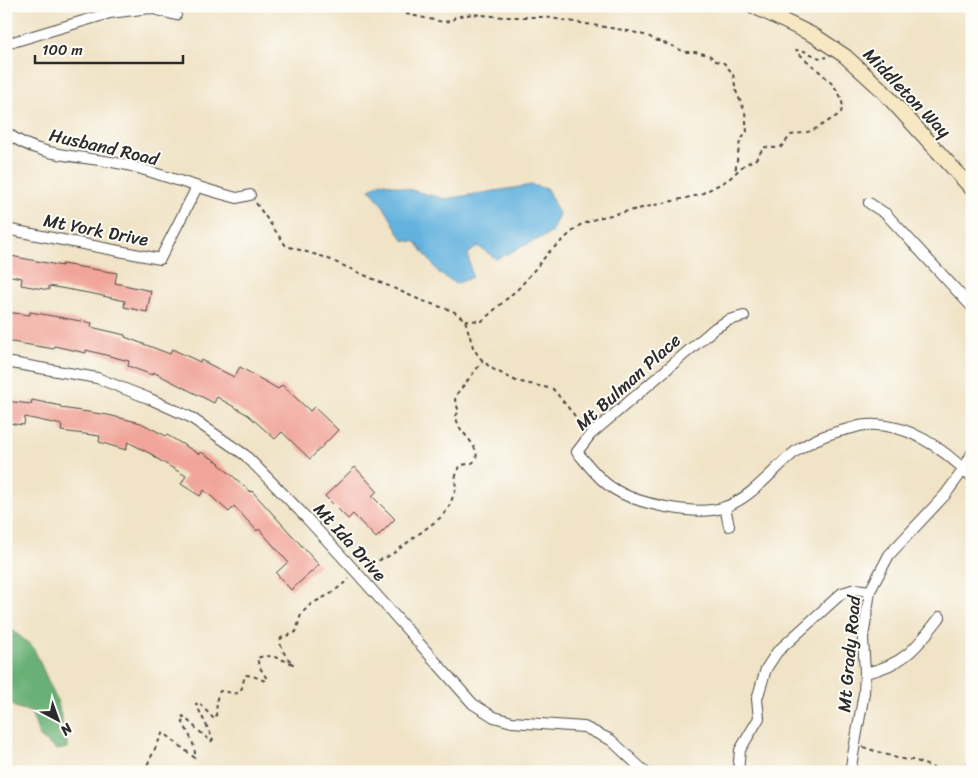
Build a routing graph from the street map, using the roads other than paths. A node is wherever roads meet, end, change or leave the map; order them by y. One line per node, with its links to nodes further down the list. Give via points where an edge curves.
1 (753, 6): 6 (street, Middleton Way, via 815,36 836,51 881,90)
2 (176, 15): 3 (street, via 150,8 110,13)
3 (6, 44)
4 (6, 132): 5 (street, Husband Road, via 45,151 129,166)
5 (197, 187): 7 (street, Husband Road, via 237,198); 9 (street, Mt York Drive, via 160,258)
6 (972, 189)
7 (250, 195)
8 (869, 203): 10 (street, via 886,214)
9 (6, 229)
10 (972, 307)
11 (744, 316): 16 (street, Mt Bulman Place, via 715,328 590,435 577,452 610,487 638,501 668,508 711,510)
12 (6, 362): 22 (street, Mt Ida Drive, via 96,378 190,417 245,455 356,572 473,704 494,717 512,722 584,727 611,740)
13 (972, 453): 14 (street, Mt Grady Road)
14 (964, 469): 15 (street, Mt Bulman Place); 16 (street, Mt Bulman Place, via 946,452 915,435 892,427 866,425 825,434 796,452 744,496); 18 (street, Mt Grady Road, via 945,495 890,555)
15 (972, 477)
16 (725, 507): 17 (street)
17 (729, 526)
18 (870, 591): 20 (street, Mt Grady Road, via 863,638); 23 (street, via 856,589 842,593 778,652 766,670 757,699 759,718 740,750)
19 (940, 617): 20 (street, via 918,646 900,661)
20 (865, 673): 24 (street, Mt Grady Road)
21 (972, 766): 25 (street)
22 (645, 772)
23 (738, 772)
24 (850, 772)
25 (970, 772)

